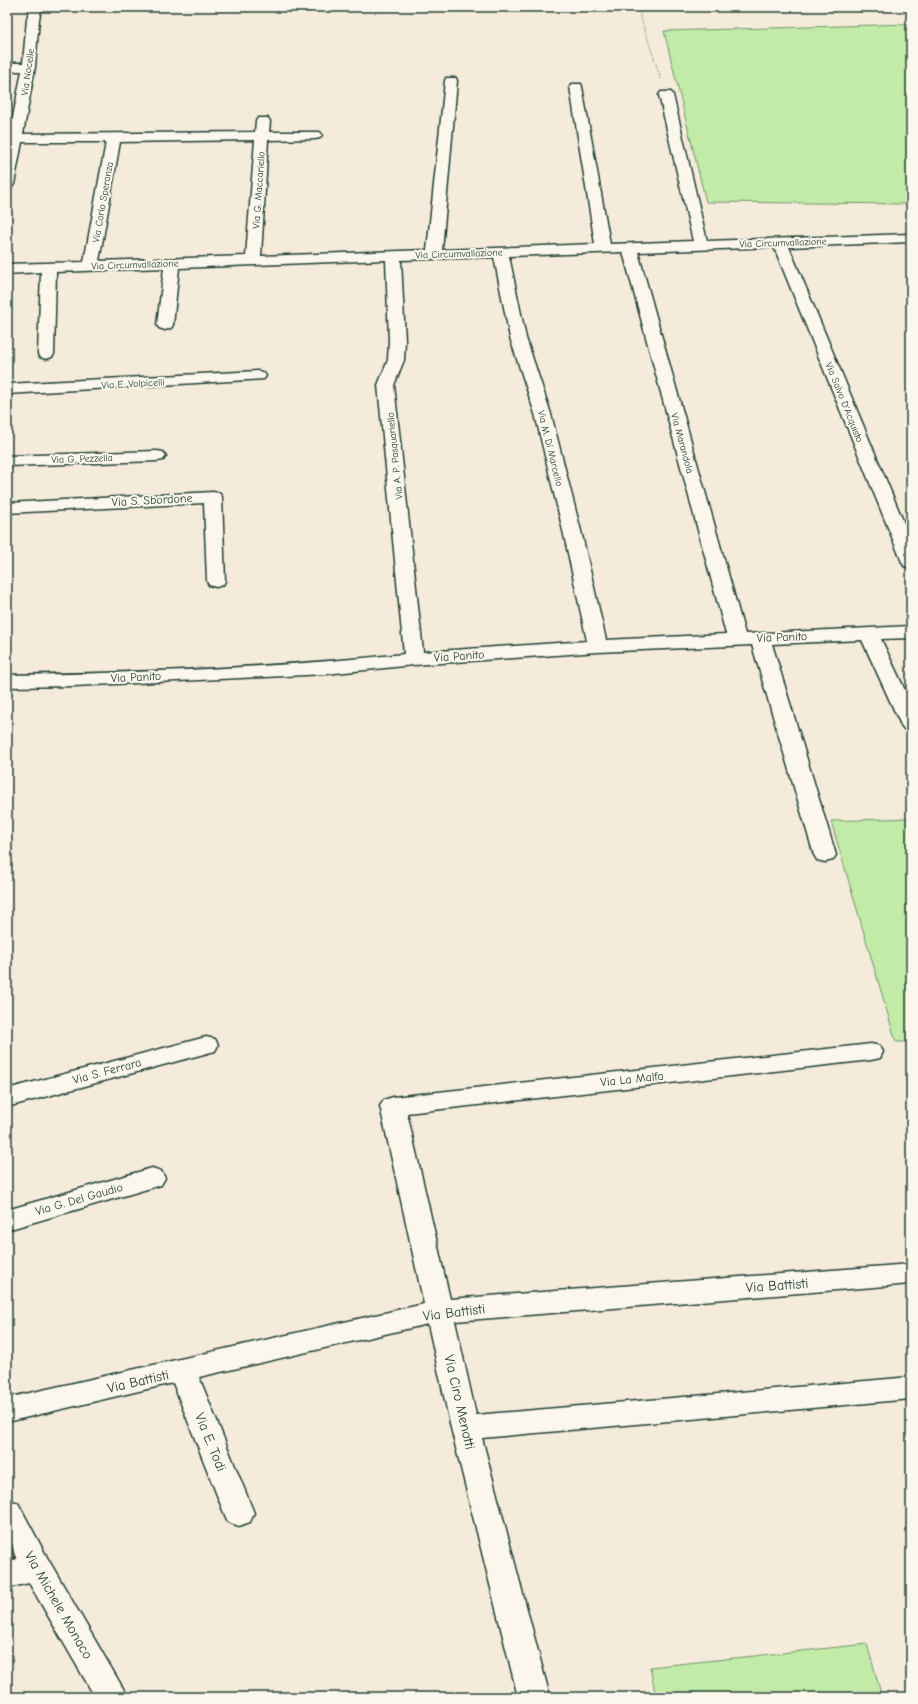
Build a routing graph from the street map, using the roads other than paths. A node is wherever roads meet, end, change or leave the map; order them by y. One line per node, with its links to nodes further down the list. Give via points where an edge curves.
1 (36, 7): 3 (street, Via Nocelle)
2 (7, 67): 3 (street)
3 (29, 67): 7 (street, Via Nocelle)
4 (451, 81): 20 (street)
5 (576, 87): 17 (street)
6 (666, 95): 16 (street)
7 (13, 120): 11 (street, Via Nocelle)
8 (263, 121): 10 (street, Via G. Maccariello)
9 (315, 136): 10 (street)
10 (262, 137): 12 (street); 22 (street, Via G. Maccariello)
11 (16, 138): 12 (street); 13 (street, Via Nocelle)
12 (114, 138): 24 (street, Via Carlo Speranza)
13 (8, 177)
14 (911, 238): 15 (street, Via Circumvallazione)
15 (780, 243): 16 (street, Via Circumvallazione); 34 (street, Via Salvo D'Acquisto)
16 (701, 245): 18 (street, Via Circumvallazione)
17 (603, 248): 18 (street, Via Circumvallazione); 19 (street, Via Circumvallazione)
18 (629, 248): 39 (street, Via Marandola)
19 (501, 252): 20 (street, Via Circumvallazione); 40 (street, Via M. Di Marcello, via 518,338 543,414)
20 (434, 254): 21 (street, Via Circumvallazione)
21 (393, 255): 22 (street, Via Circumvallazione); 41 (street, Via A. P. Pasquariello, via 397,347 396,360 386,385)
22 (254, 260): 23 (street, Via Circumvallazione)
23 (172, 263): 24 (street, Via Circumvallazione); 27 (street)
24 (91, 266): 25 (street, Via Circumvallazione)
25 (49, 267): 26 (street, Via Circumvallazione); 28 (street)
26 (7, 269)
27 (165, 325)
28 (46, 354)
29 (258, 376): 30 (street, Via E. Volpicelli)
30 (7, 389)
31 (157, 456): 32 (street, Via G. Pezzella)
32 (7, 461)
33 (7, 508): 35 (street, Via S. Sbordone, via 213,497)
34 (911, 562)
35 (216, 581)
36 (911, 632): 37 (street, Via Panito)
37 (868, 634): 38 (street, Via Panito); 43 (street)
38 (760, 638): 39 (street, Via Panito); 44 (street)
39 (737, 639): 40 (street, Via Panito)
40 (598, 646): 41 (street, Via Panito)
41 (414, 659): 42 (street, Via Panito, via 326,668)
42 (7, 681)
43 (911, 725)
44 (825, 855)
45 (206, 1045): 47 (street, Via S. Ferrara)
46 (871, 1052): 48 (street, Via La Malfa)
47 (7, 1098)
48 (393, 1106): 52 (street, Via Ciro Menotti)
49 (152, 1178): 50 (street, Via G. Del Gaudio)
50 (7, 1220)
51 (911, 1274): 52 (street, Via Battisti)
52 (439, 1312): 53 (street, Via Battisti); 56 (street, Via Ciro Menotti)
53 (182, 1370): 55 (street, Via Battisti); 58 (street, Via E. Todi)
54 (911, 1388): 56 (street)
55 (7, 1410)
56 (465, 1428): 62 (street, Via Ciro Menotti)
57 (7, 1512): 59 (street, Via Michele Monaco)
58 (239, 1513)
59 (37, 1568): 60 (street); 61 (street, Via Michele Monaco)
60 (7, 1575)
61 (112, 1697)
62 (534, 1697)

